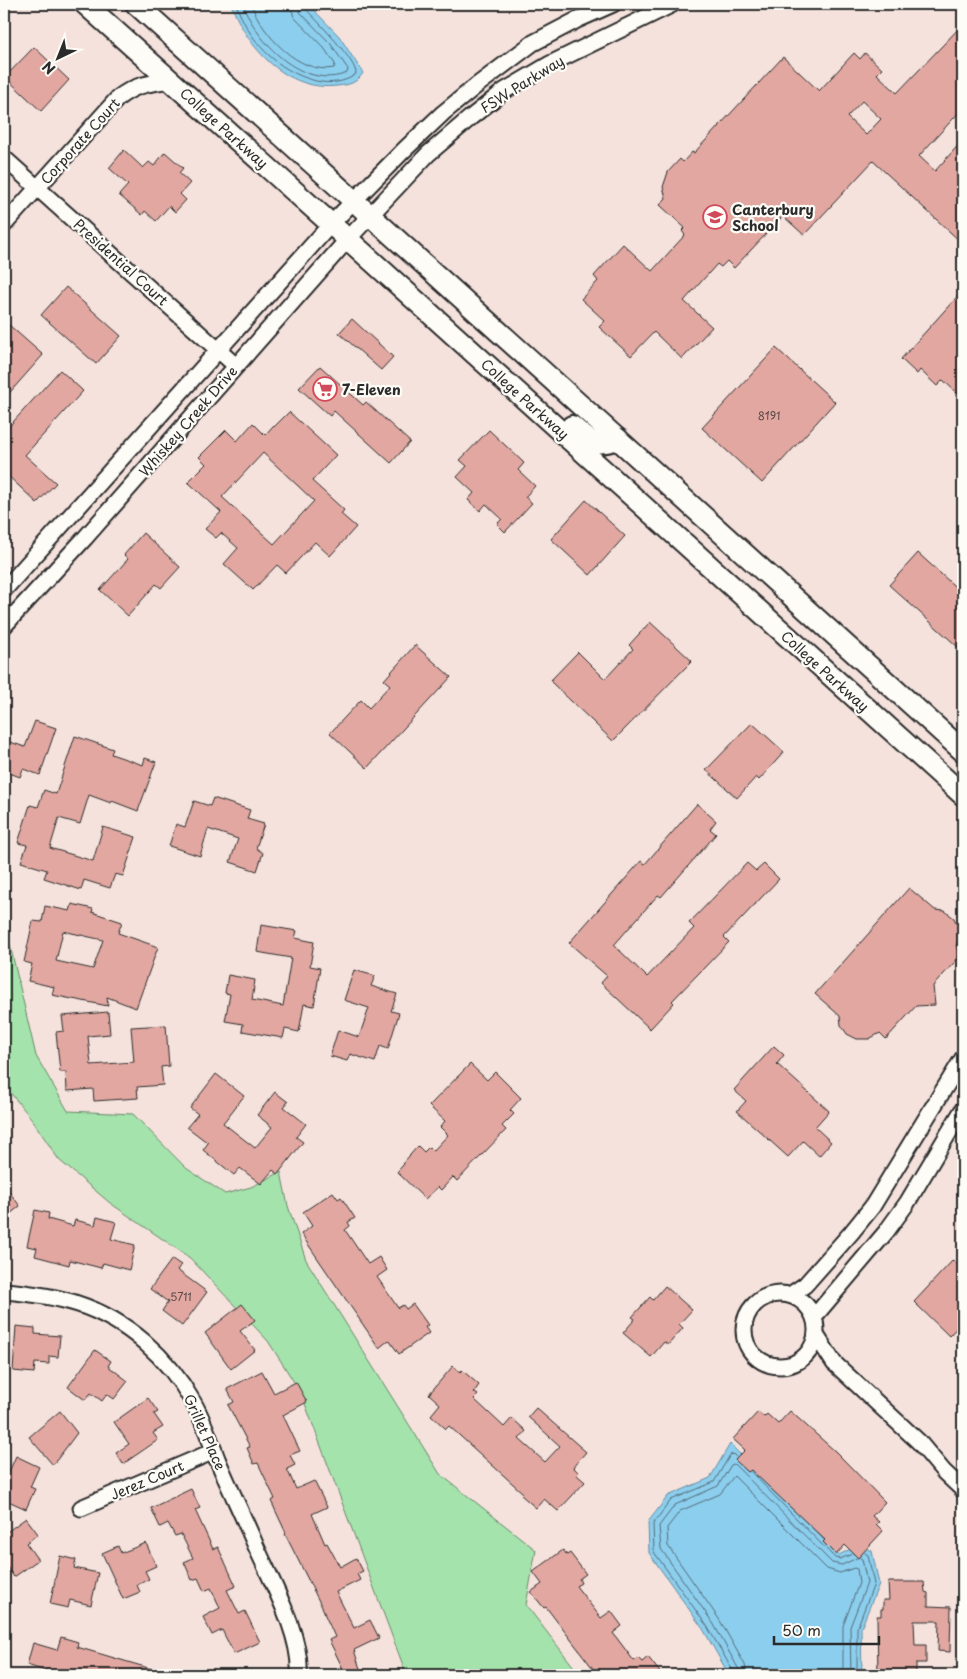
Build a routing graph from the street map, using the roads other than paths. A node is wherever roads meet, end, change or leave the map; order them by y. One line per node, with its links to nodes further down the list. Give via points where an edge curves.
1 (86, 4): 5 (main road, College Parkway)
2 (136, 4): 8 (main road)
3 (613, 4): 8 (street, FSW Parkway, via 533,44 476,86 443,113)
4 (673, 4): 9 (street, FSW Parkway, via 550,64 504,91 428,154)
5 (170, 80): 7 (street, Corporate Court, via 144,84 118,98); 10 (main road, College Parkway)
6 (4, 158): 7 (street, Presidential Court)
7 (37, 188): 11 (street, Corporate Court); 13 (street, Presidential Court)
8 (354, 200): 9 (main road); 10 (street, Whiskey Creek Drive)
9 (370, 215): 12 (street, Whiskey Creek Drive); 16 (main road)
10 (331, 224): 12 (main road, College Parkway); 13 (street, Whiskey Creek Drive)
11 (4, 225)
12 (348, 238): 14 (street, Whiskey Creek Drive); 15 (main road, College Parkway)
13 (218, 350): 14 (street, Presidential Court); 17 (street, Whiskey Creek Drive)
14 (236, 366): 18 (street, Whiskey Creek Drive)
15 (505, 380): 16 (main road, via 537,395 588,440 603,444); 20 (main road, College Parkway)
16 (618, 439): 19 (main road)
17 (4, 590)
18 (4, 626)
19 (963, 751)
20 (963, 795)
21 (963, 1058): 24 (street, via 872,1207 805,1285)
22 (963, 1109): 25 (street, via 892,1225)
23 (4, 1290): 29 (street, Grillet Place, via 79,1304 112,1319 140,1338 186,1389)
24 (790, 1295): 25 (street, via 809,1307); 27 (street, via 779,1293 759,1300 747,1313 744,1336 754,1356 768,1364 790,1365)
25 (814, 1317): 26 (street)
26 (816, 1336): 27 (street); 28 (street)
27 (804, 1357): 28 (street)
28 (834, 1363): 30 (street, via 919,1442)
29 (214, 1451): 31 (street, Jerez Court); 32 (street, Grillet Place, via 288,1620 298,1653)
30 (963, 1490)
31 (81, 1508)
32 (299, 1675)

